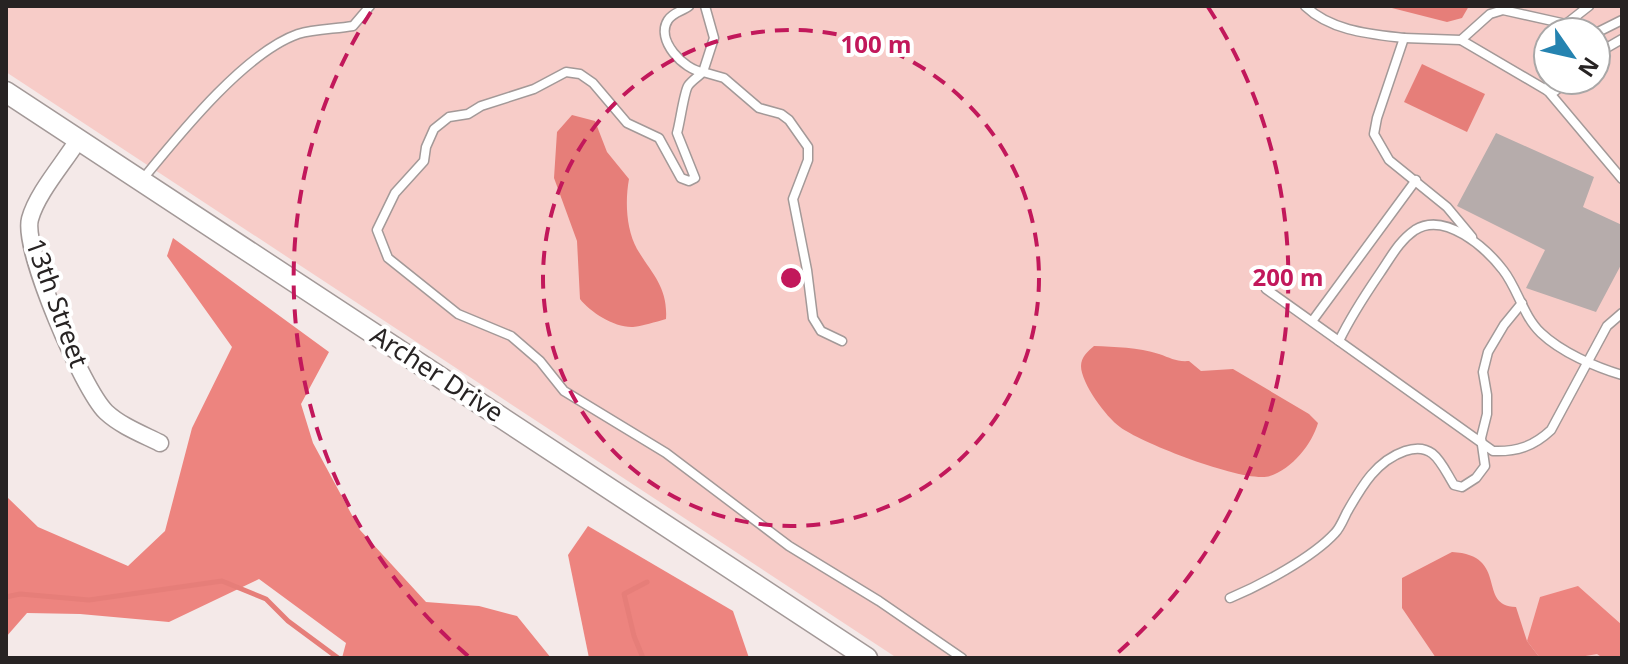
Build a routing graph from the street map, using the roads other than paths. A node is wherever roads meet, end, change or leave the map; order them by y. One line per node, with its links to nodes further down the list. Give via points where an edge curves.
1 (370, 6): 16 (lane, via 353,26 299,34 251,63 194,118)
2 (689, 6): 8 (lane, via 667,20 665,32 668,45 686,65)
3 (705, 6): 8 (lane, via 714,38)
4 (1305, 6): 6 (lane, via 1340,27)
5 (1589, 6): 7 (lane, via 1566,24 1503,10 1490,14)
6 (1404, 38): 7 (lane); 17 (lane, via 1374,134 1389,160)
7 (1461, 40): 9 (lane)
8 (703, 72): 12 (lane, via 688,86); 23 (lane, via 724,78 759,108 781,114 808,147 793,199 813,318 821,331)
9 (1532, 82)
10 (6, 92): 14 (street, Archer Drive)
11 (1552, 96): 15 (lane)
12 (678, 129): 13 (lane); 13 (lane, via 695,178 689,181 681,178)
13 (659, 138): 31 (lane, via 627,123 593,83 566,72 534,89 449,117 434,129 424,161 383,215 377,230 382,245 388,258 458,314 511,336 564,391 666,453 789,546)
14 (78, 140): 16 (street, Archer Drive); 27 (street, 13th Street, via 30,219 31,243 61,330 91,392 108,414)
15 (1622, 179)
16 (142, 180): 30 (street, Archer Drive)
17 (1416, 180): 18 (lane); 22 (lane)
18 (1475, 241): 20 (lane, via 1503,270); 24 (lane, via 1451,229 1417,229 1399,244)
19 (1266, 289): 22 (lane)
20 (1522, 303): 25 (lane, via 1541,333); 28 (lane, via 1488,352)
21 (1622, 313): 25 (lane, via 1607,326)
22 (1313, 320): 24 (lane)
23 (842, 341)
24 (1339, 341): 28 (lane)
25 (1588, 361): 26 (lane); 28 (lane, via 1551,430 1539,441 1511,451 1493,451)
26 (1622, 375)
27 (160, 443)
28 (1483, 444): 29 (lane, via 1485,466 1462,487 1454,485 1426,448 1397,454 1373,471 1336,533 1296,563)
29 (1230, 598)
30 (867, 658)
31 (962, 658)

